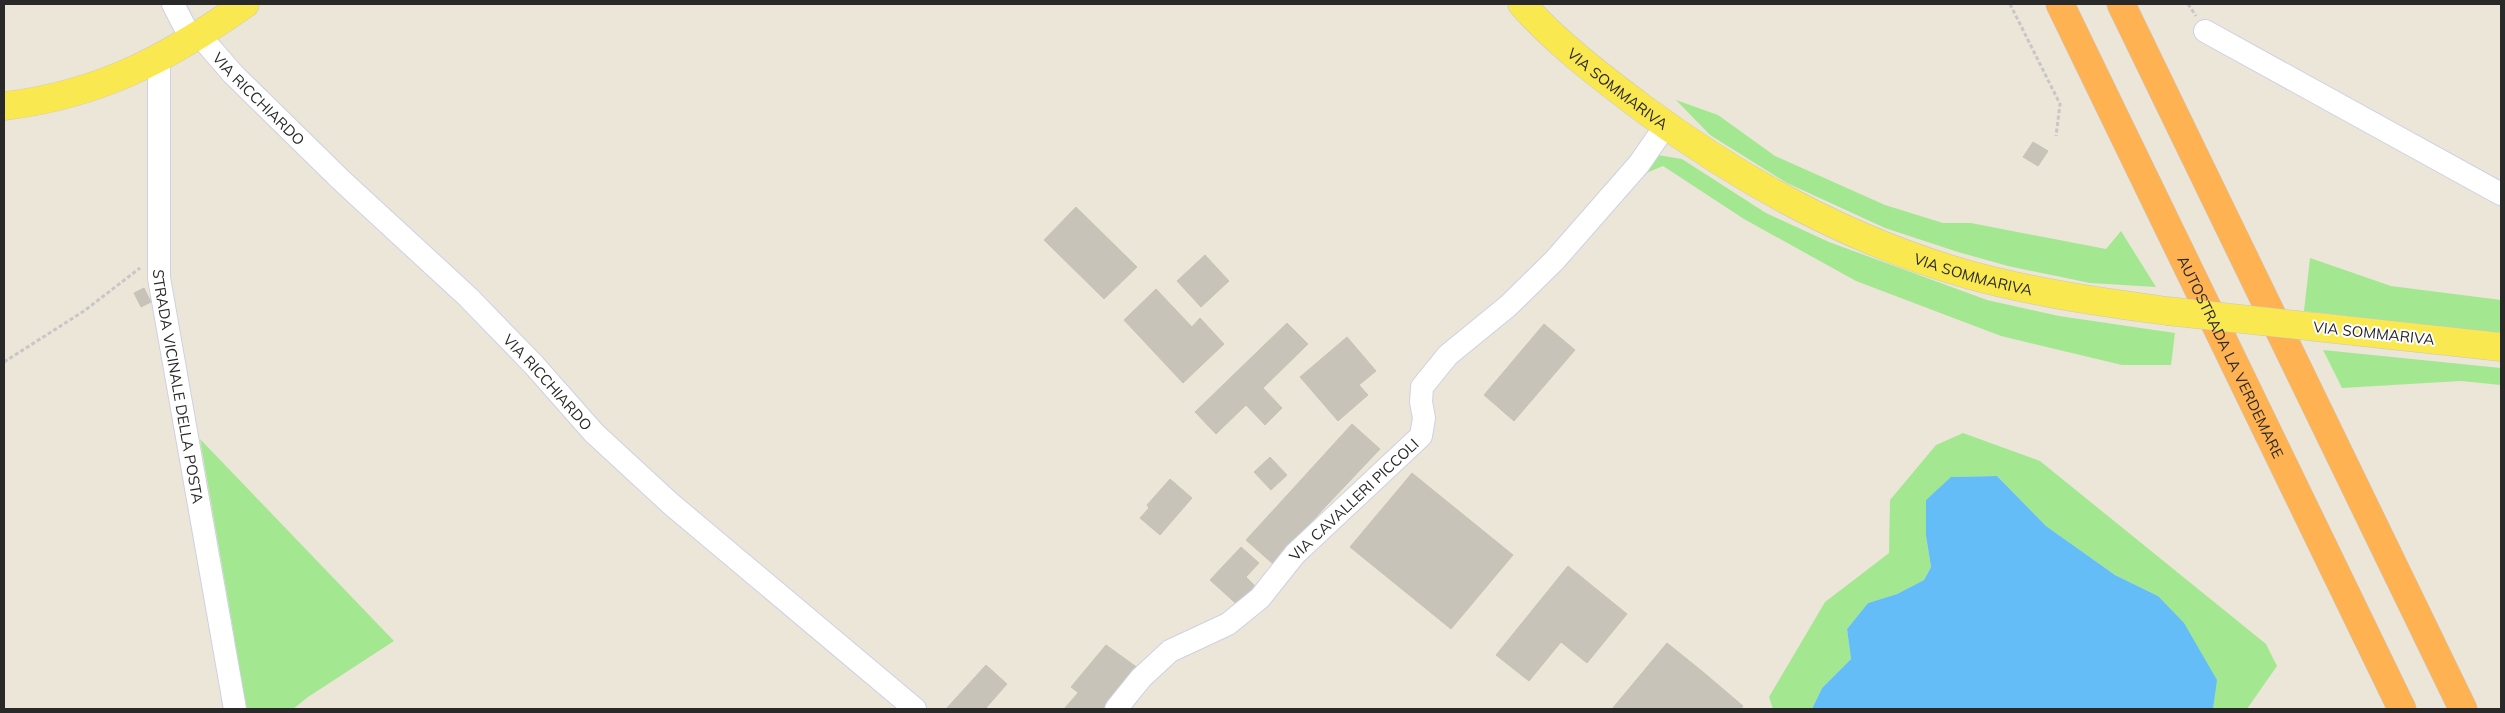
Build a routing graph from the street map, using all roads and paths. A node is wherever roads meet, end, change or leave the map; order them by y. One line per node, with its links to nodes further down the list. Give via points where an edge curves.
1 (173, 4): 8 (street, VIA RICCHIARDO)
2 (245, 4): 8 (main road)
3 (1522, 4): 11 (main road, VIA SOMMARIVA, via 1591,69)
4 (2010, 4): 12 (path, via 2060,104)
5 (2060, 4): 20 (highway, AUTOSTRADA LA VERDEMARE)
6 (2121, 4): 21 (highway)
7 (2205, 31): 13 (street)
8 (196, 38): 9 (main road); 18 (street, VIA RICCHIARDO, via 341,180 468,296 601,440 671,504)
9 (159, 60): 10 (main road, via 71,95); 14 (street, STRADA VICINALE DELLA POSTA)
10 (4, 106)
11 (1666, 125): 15 (main road, VIA SOMMARIVA, bridge, via 1788,202 1842,228 1970,275 2060,296 2167,311); 19 (street, VIA CAVALLERI PICCOLI, via 1638,164 1554,261 1508,306 1448,355 1422,387 1424,418 1421,436 1296,554 1260,598 1228,624 1170,651 1141,678)
12 (2056, 136)
13 (2501, 194)
14 (159, 251): 16 (path, via 84,311); 17 (street, STRADA VICINALE DELLA POSTA, via 159,278)
15 (2501, 347)
16 (4, 362)
17 (235, 709)
18 (915, 709)
19 (1116, 709)
20 (2402, 709)
21 (2463, 709)

